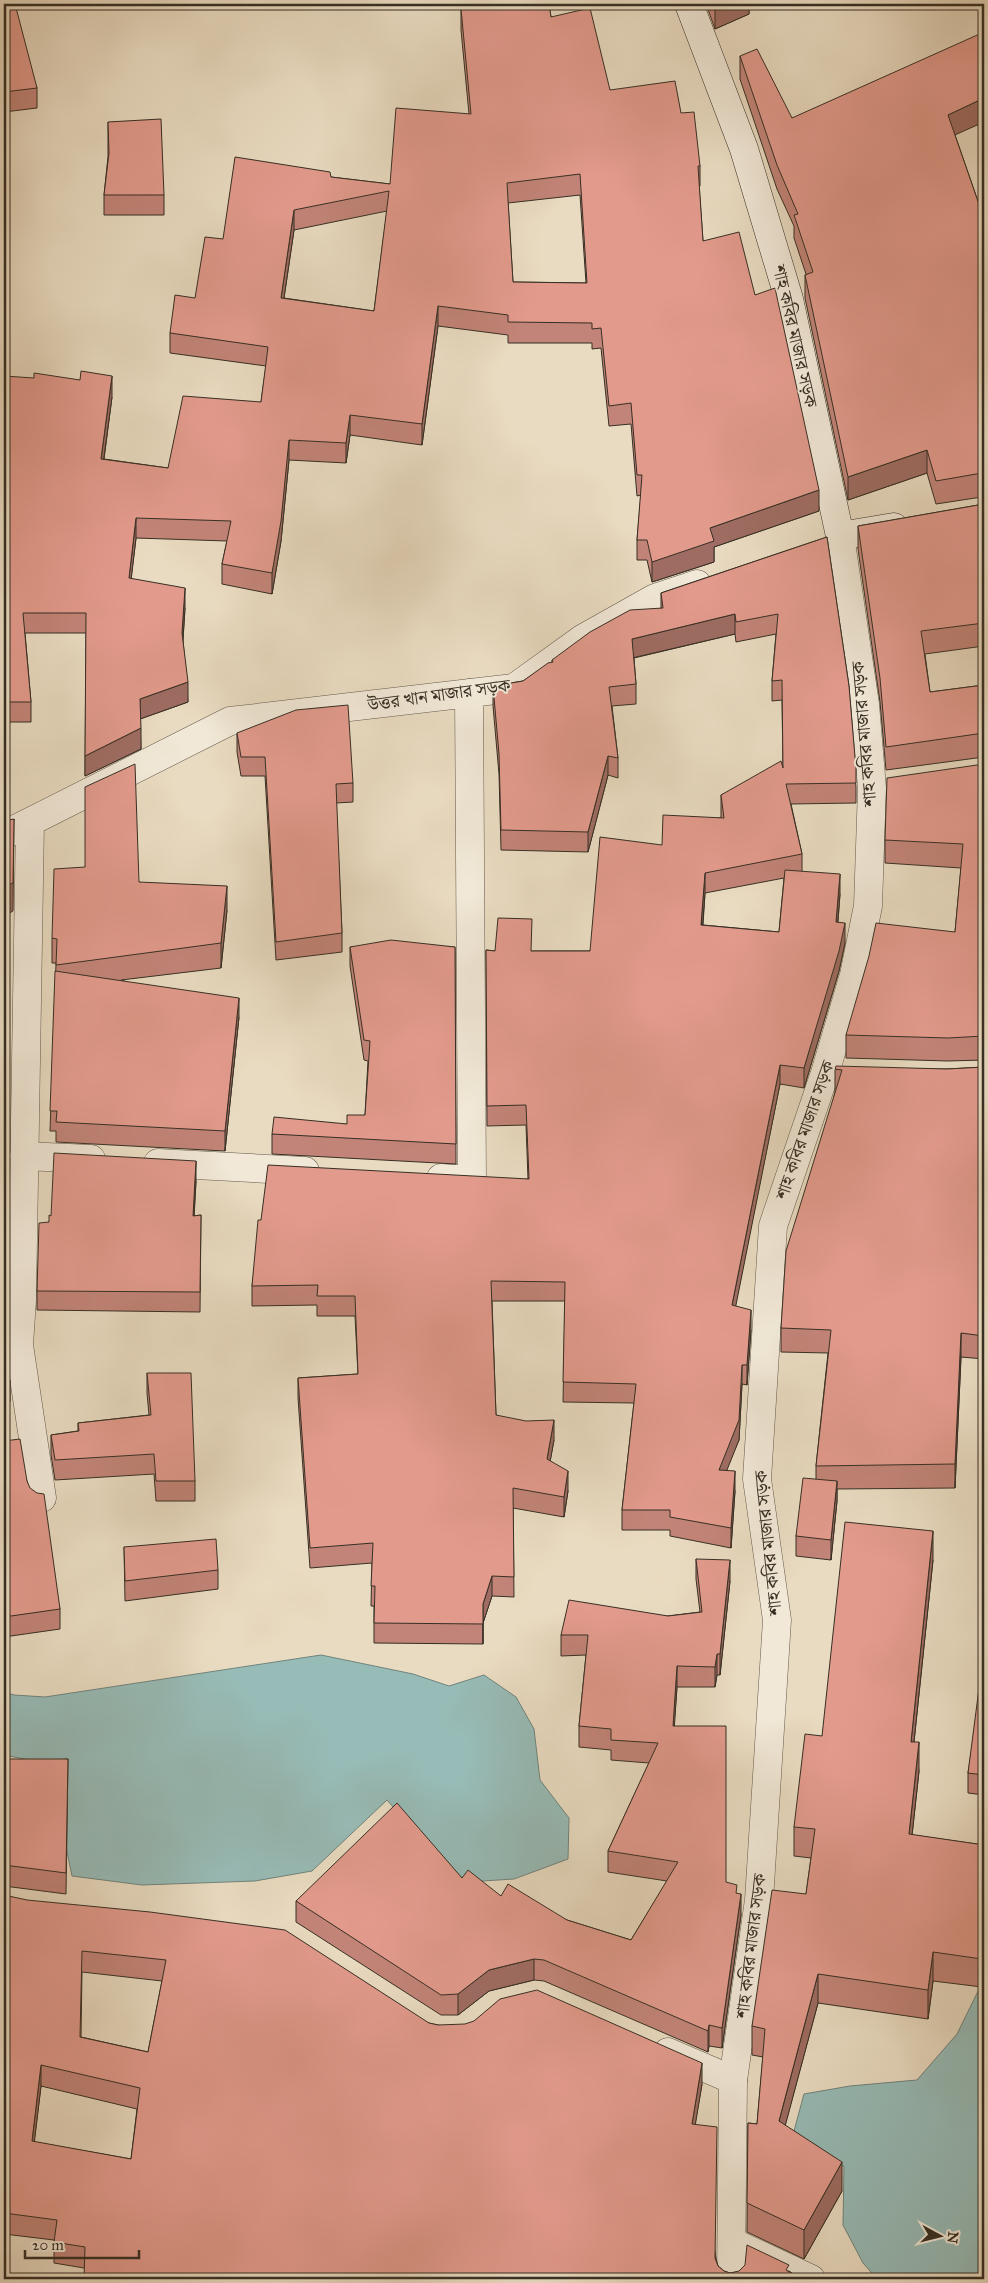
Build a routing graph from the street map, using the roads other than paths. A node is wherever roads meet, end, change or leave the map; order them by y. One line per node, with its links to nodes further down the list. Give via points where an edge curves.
1 (689, 4): 3 (street, শাহ কবির মাজার সড়ক, via 744,149 789,299)
2 (917, 523): 3 (street)
3 (840, 536): 4 (street); 9 (street, শাহ কবির মাজার সড়ক, via 865,704 884,787 868,906 854,975)
4 (812, 545)
5 (720, 576): 6 (street, উত্তর খান মাজার সড়ক, via 655,598 582,639 514,688)
6 (469, 693): 7 (street, উত্তর খান মাজার সড়ক, via 230,721); 13 (street, via 472,1180)
7 (30, 822): 8 (street, উত্তর খান মাজার সড়ক); 11 (street)
8 (4, 835)
9 (825, 1073): 10 (street); 16 (street, শাহ কবির মাজার সড়ক, via 773,1226 757,1479 777,1620 759,1900)
10 (853, 1074)
11 (24, 1156): 12 (street); 14 (street, via 19,1345)
12 (331, 1172)
13 (420, 1177)
14 (42, 1498)
15 (644, 2042): 16 (street)
16 (733, 2080): 17 (street, শাহ কবির মাজার সড়ক)
17 (732, 2242): 18 (street, শাহ কবির মাজার সড়ক); 19 (street)
18 (731, 2279)
19 (811, 2279)

